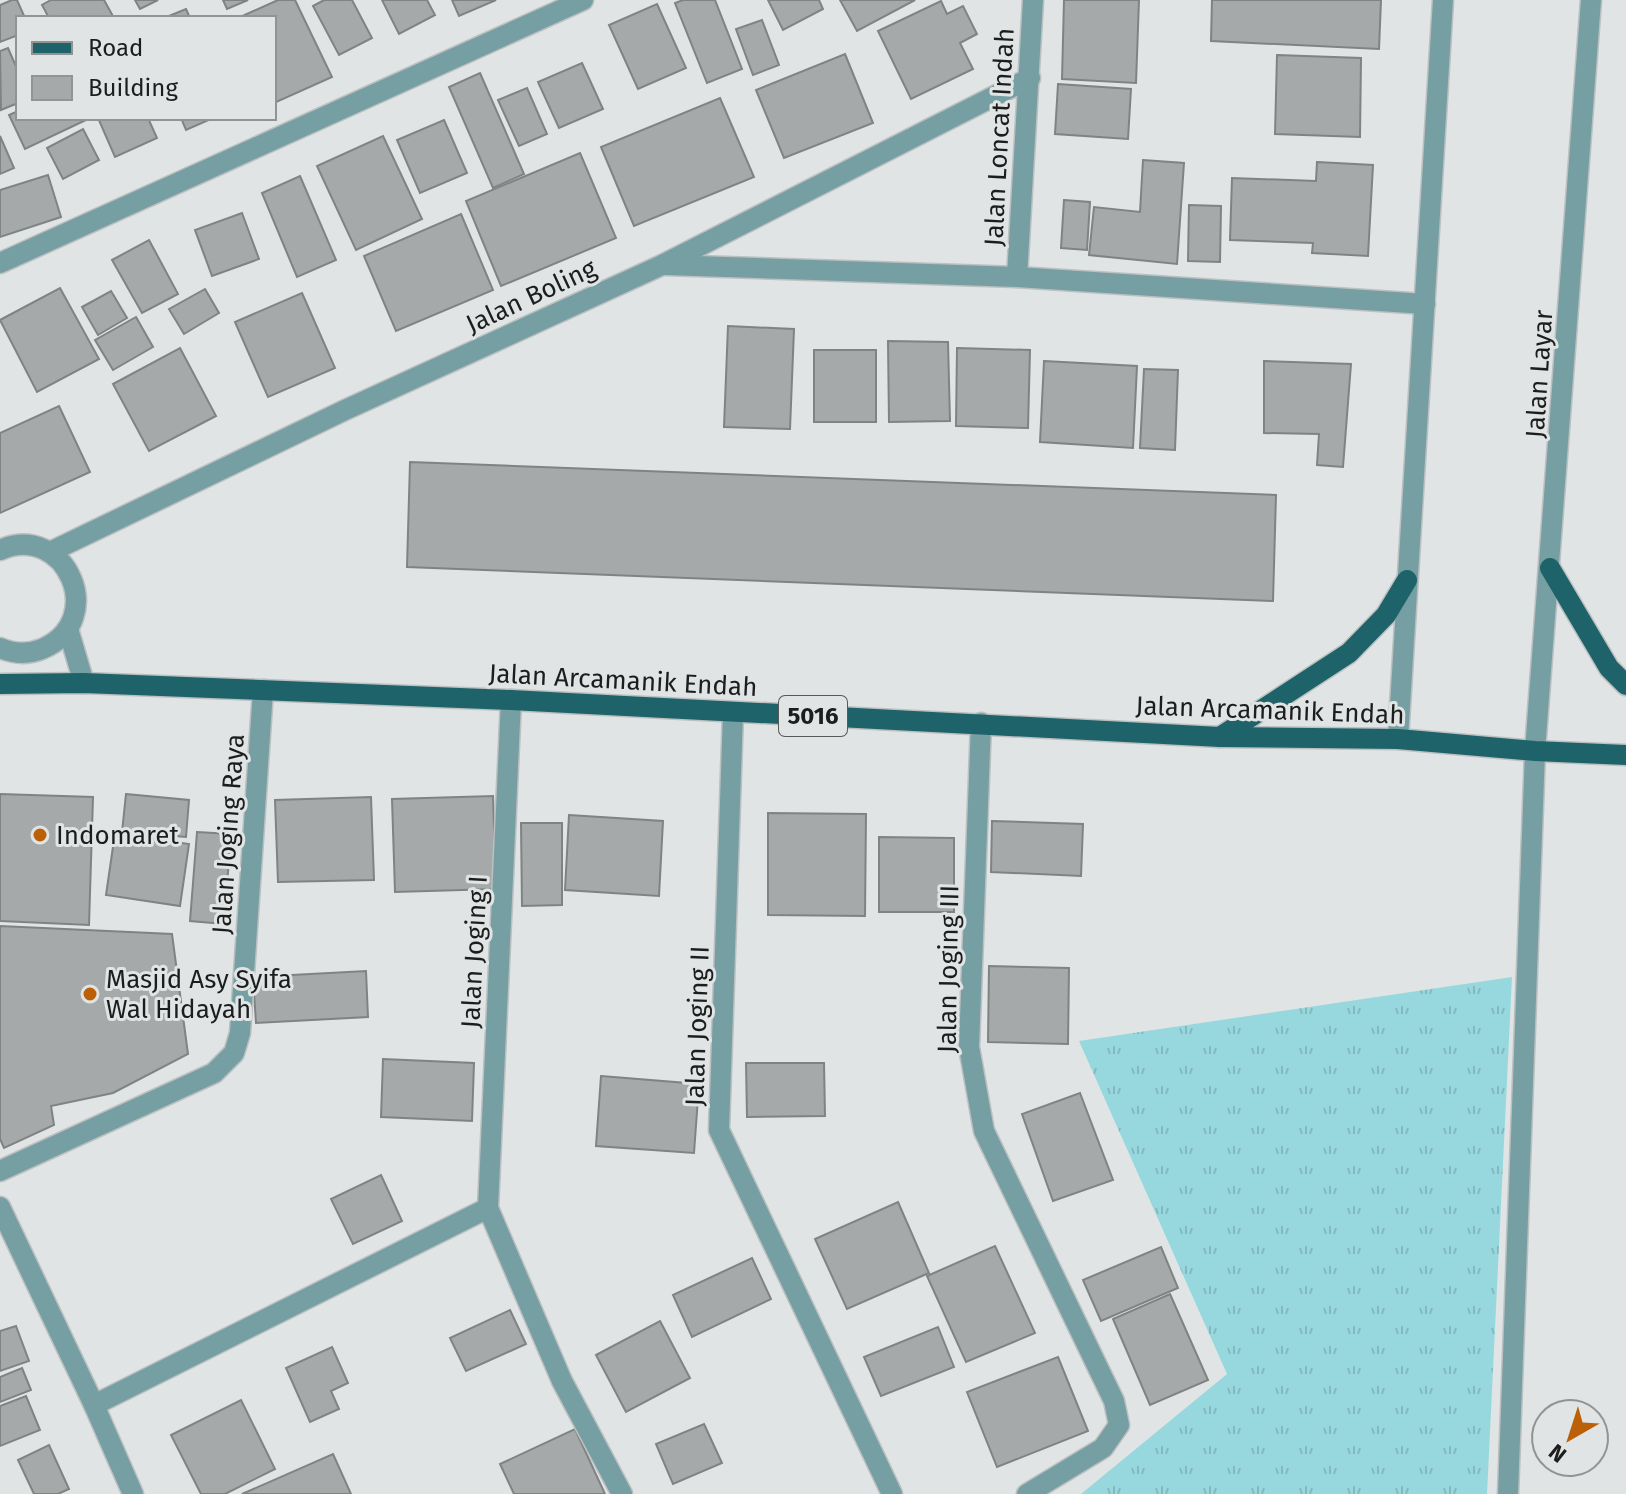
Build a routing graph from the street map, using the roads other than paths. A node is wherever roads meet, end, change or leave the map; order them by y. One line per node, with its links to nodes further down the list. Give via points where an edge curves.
1 (583, 0): 6 (street)
2 (1033, 0): 5 (street, Jalan Loncat Indah)
3 (1443, 0): 9 (street)
4 (1591, 0): 12 (street, Jalan Layar)
5 (1030, 78): 7 (street, Jalan Boling); 8 (street, Jalan Loncat Indah)
6 (0, 263)
7 (662, 265): 8 (street); 11 (street, Jalan Boling)
8 (1017, 277): 9 (street)
9 (1425, 304): 13 (street)
10 (0, 550): 11 (street, via 30,545)
11 (50, 552): 14 (street, via 66,567 75,587 76,609)
12 (1550, 568): 18 (main road, via 1609,668); 25 (street, Jalan Layar)
13 (1407, 580): 23 (main road, via 1386,615 1349,653); 24 (street)
14 (68, 629): 15 (street, via 53,644 33,652); 16 (street)
15 (0, 648)
16 (84, 683): 17 (main road, Jalan Arcamanik Endah / 5016); 19 (main road, Jalan Arcamanik Endah / 5016)
17 (0, 684)
18 (1626, 685)
19 (263, 690): 20 (main road, Jalan Arcamanik Endah / 5016); 27 (street, Jalan Joging Raya, via 240,1033 234,1053 214,1073)
20 (511, 700): 21 (main road, Jalan Arcamanik Endah / 5016); 29 (street, Jalan Joging I)
21 (733, 713): 22 (main road, Jalan Arcamanik Endah / 5016); 33 (street, Jalan Joging II, via 719,1130)
22 (981, 723): 23 (main road, Jalan Arcamanik Endah / 5016); 34 (street, Jalan Joging III, via 969,1047 984,1131 1114,1401 1119,1425 1103,1448)
23 (1220, 737): 24 (main road, Jalan Arcamanik Endah / 5016)
24 (1398, 739): 25 (main road, Jalan Arcamanik Endah / 5016)
25 (1535, 751): 26 (main road, Jalan Arcamanik Endah / 5016); 35 (street, Jalan Layar)
26 (1626, 755)
27 (0, 1171)
28 (0, 1207): 30 (street)
29 (488, 1208): 30 (street); 32 (street, Jalan Joging I, via 562,1381)
30 (94, 1405): 31 (street)
31 (133, 1494)
32 (622, 1494)
33 (892, 1494)
34 (1027, 1494)
35 (1508, 1494)

